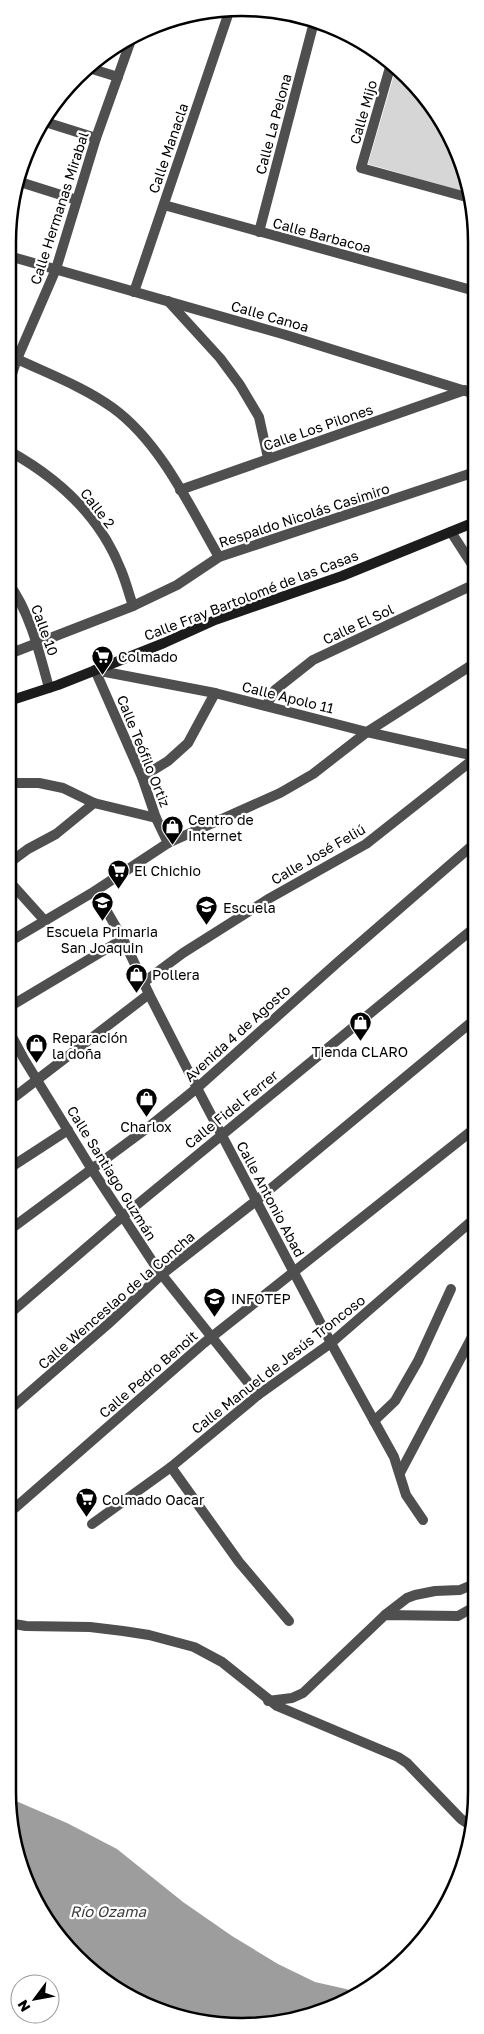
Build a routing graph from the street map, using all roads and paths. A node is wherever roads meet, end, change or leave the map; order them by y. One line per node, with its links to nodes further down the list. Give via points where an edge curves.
1 (227, 17): 12 (street, Calle Manacla)
2 (313, 27): 13 (street, Calle La Pelona)
3 (129, 46): 6 (street, Calle Hermanas Mirabal)
4 (96, 70): 6 (street)
5 (389, 71): 10 (street, Calle Mijo, via 360,168)
6 (118, 77): 8 (street, Calle Hermanas Mirabal)
7 (50, 123): 8 (street)
8 (96, 138): 11 (street, Calle Hermanas Mirabal)
9 (24, 183): 11 (street)
10 (463, 196)
11 (77, 200): 15 (street, Calle Hermanas Mirabal)
12 (164, 205): 13 (street, Calle Barbacoa); 17 (street, Calle Manacla)
13 (259, 232): 16 (street, Calle Barbacoa)
14 (16, 258): 15 (street, Calle Canoa)
15 (56, 269): 17 (street, Calle Canoa); 19 (street, Calle Hermanas Mirabal)
16 (468, 289)
17 (134, 292): 18 (street, Calle Canoa)
18 (168, 300): 21 (street, Calle Canoa); 24 (street, via 240,385 259,417)
19 (17, 359): 20 (street, Calle Hermanas Mirabal); 26 (street, via 91,393 114,408 144,435)
20 (16, 362)
21 (468, 391)
22 (468, 393): 24 (street, Calle Los Pilones)
23 (16, 456): 33 (street, Calle 2, via 57,482 80,502 121,568)
24 (268, 458): 26 (street, Calle Los Pilones)
25 (468, 474): 29 (street, Respaldo Nicolás Casimiro)
26 (180, 490): 29 (street)
27 (468, 525): 28 (main road, Calle Fray Bartolomé de las Casas)
28 (452, 532): 30 (street); 37 (main road, Calle Fray Bartolomé de las Casas, via 342,576 215,620)
29 (219, 557): 33 (street, Respaldo Nicolás Casimiro, via 176,585)
30 (468, 559)
31 (468, 587): 41 (street, Calle El Sol, via 313,660 275,690)
32 (16, 594): 34 (street, Calle 10)
33 (134, 606): 34 (street, Respaldo Nicolás Casimiro)
34 (37, 643): 35 (street, Respaldo Nicolás Casimiro); 38 (street, Calle 10)
35 (16, 651)
36 (468, 667): 42 (street)
37 (95, 670): 38 (main road, Calle Fray Bartolomé de las Casas); 39 (street, Calle Apolo 11); 45 (street, Calle Teófilo Ortiz)
38 (49, 688): 40 (main road, Calle Fray Bartolomé de las Casas)
39 (216, 693): 41 (street, Calle Apolo 11); 45 (street, via 188,743 168,761)
40 (16, 699)
41 (266, 706): 42 (street, Calle Apolo 11)
42 (367, 732): 43 (street, Calle Apolo 11); 49 (street, via 314,774 280,793)
43 (468, 756)
44 (468, 762): 58 (street, Calle José Feliú, via 366,844 270,898)
45 (142, 777): 48 (street, Calle Teófilo Ortiz)
46 (16, 783): 47 (street, via 63,788)
47 (94, 803): 48 (street); 51 (street, via 56,834)
48 (156, 818): 49 (street, Calle Teófilo Ortiz)
49 (168, 843): 53 (street)
50 (468, 849): 64 (street, Avenida 4 de Agosto)
51 (16, 858)
52 (16, 889): 54 (street)
53 (95, 891): 54 (street); 57 (street, Calle Antonio Abad)
54 (45, 921): 56 (street)
55 (468, 933): 67 (street, Calle Fidel Ferrer)
56 (16, 938)
57 (123, 939): 58 (street, Calle Antonio Abad); 60 (street)
58 (144, 982): 59 (street, Calle Antonio Abad)
59 (149, 994): 63 (street); 64 (street, Calle Antonio Abad)
60 (16, 1002)
61 (468, 1025): 71 (street, Calle Wenceslao de la Concha)
62 (16, 1043): 63 (street, Calle Santiago Guzmán)
63 (37, 1080): 65 (street); 66 (street, Calle Santiago Guzmán)
64 (197, 1088): 67 (street, Calle Antonio Abad); 70 (street, Avenida 4 de Agosto)
65 (16, 1096)
66 (68, 1130): 69 (street); 70 (street, Calle Santiago Guzmán)
67 (222, 1135): 71 (street, Calle Antonio Abad); 72 (street, Calle Fidel Ferrer)
68 (468, 1135): 75 (street, Calle Pedro Benoit)
69 (16, 1164)
70 (90, 1168): 72 (street, Calle Santiago Guzmán); 74 (street, Avenida 4 de Agosto)
71 (257, 1200): 75 (street, Calle Antonio Abad); 76 (street, Calle Wenceslao de la Concha)
72 (122, 1217): 76 (street, Calle Santiago Guzmán); 78 (street, Calle Fidel Ferrer)
73 (468, 1224): 80 (street, Calle Manuel de Jesús Troncoso)
74 (16, 1225)
75 (294, 1271): 79 (street, Calle Pedro Benoit); 80 (street, Calle Antonio Abad)
76 (161, 1275): 79 (street, Calle Santiago Guzmán); 83 (street, Calle Wenceslao de la Concha)
77 (451, 1289): 84 (street, via 418,1361 395,1401)
78 (16, 1308)
79 (211, 1338): 82 (street, Calle Santiago Guzmán); 87 (street, Calle Pedro Benoit)
80 (331, 1343): 82 (street, Calle Manuel de Jesús Troncoso); 84 (street, Calle Antonio Abad)
81 (468, 1344): 86 (street)
82 (258, 1395): 85 (street, Calle Manuel de Jesús Troncoso)
83 (16, 1404)
84 (374, 1421): 86 (street, Calle Antonio Abad)
85 (171, 1467): 89 (street, Calle Manuel de Jesús Troncoso); 93 (street, via 239,1562)
86 (400, 1473): 88 (street, Calle Antonio Abad, via 406,1495)
87 (16, 1507)
88 (423, 1520)
89 (92, 1524)
90 (468, 1587): 92 (street, via 415,1595)
91 (468, 1611): 92 (street, via 458,1616)
92 (385, 1615): 95 (street, via 303,1693 292,1698)
93 (289, 1621)
94 (16, 1624): 95 (street, via 106,1629 149,1635 194,1647 222,1662)
95 (268, 1700): 96 (street, via 398,1757)
96 (466, 1822)

